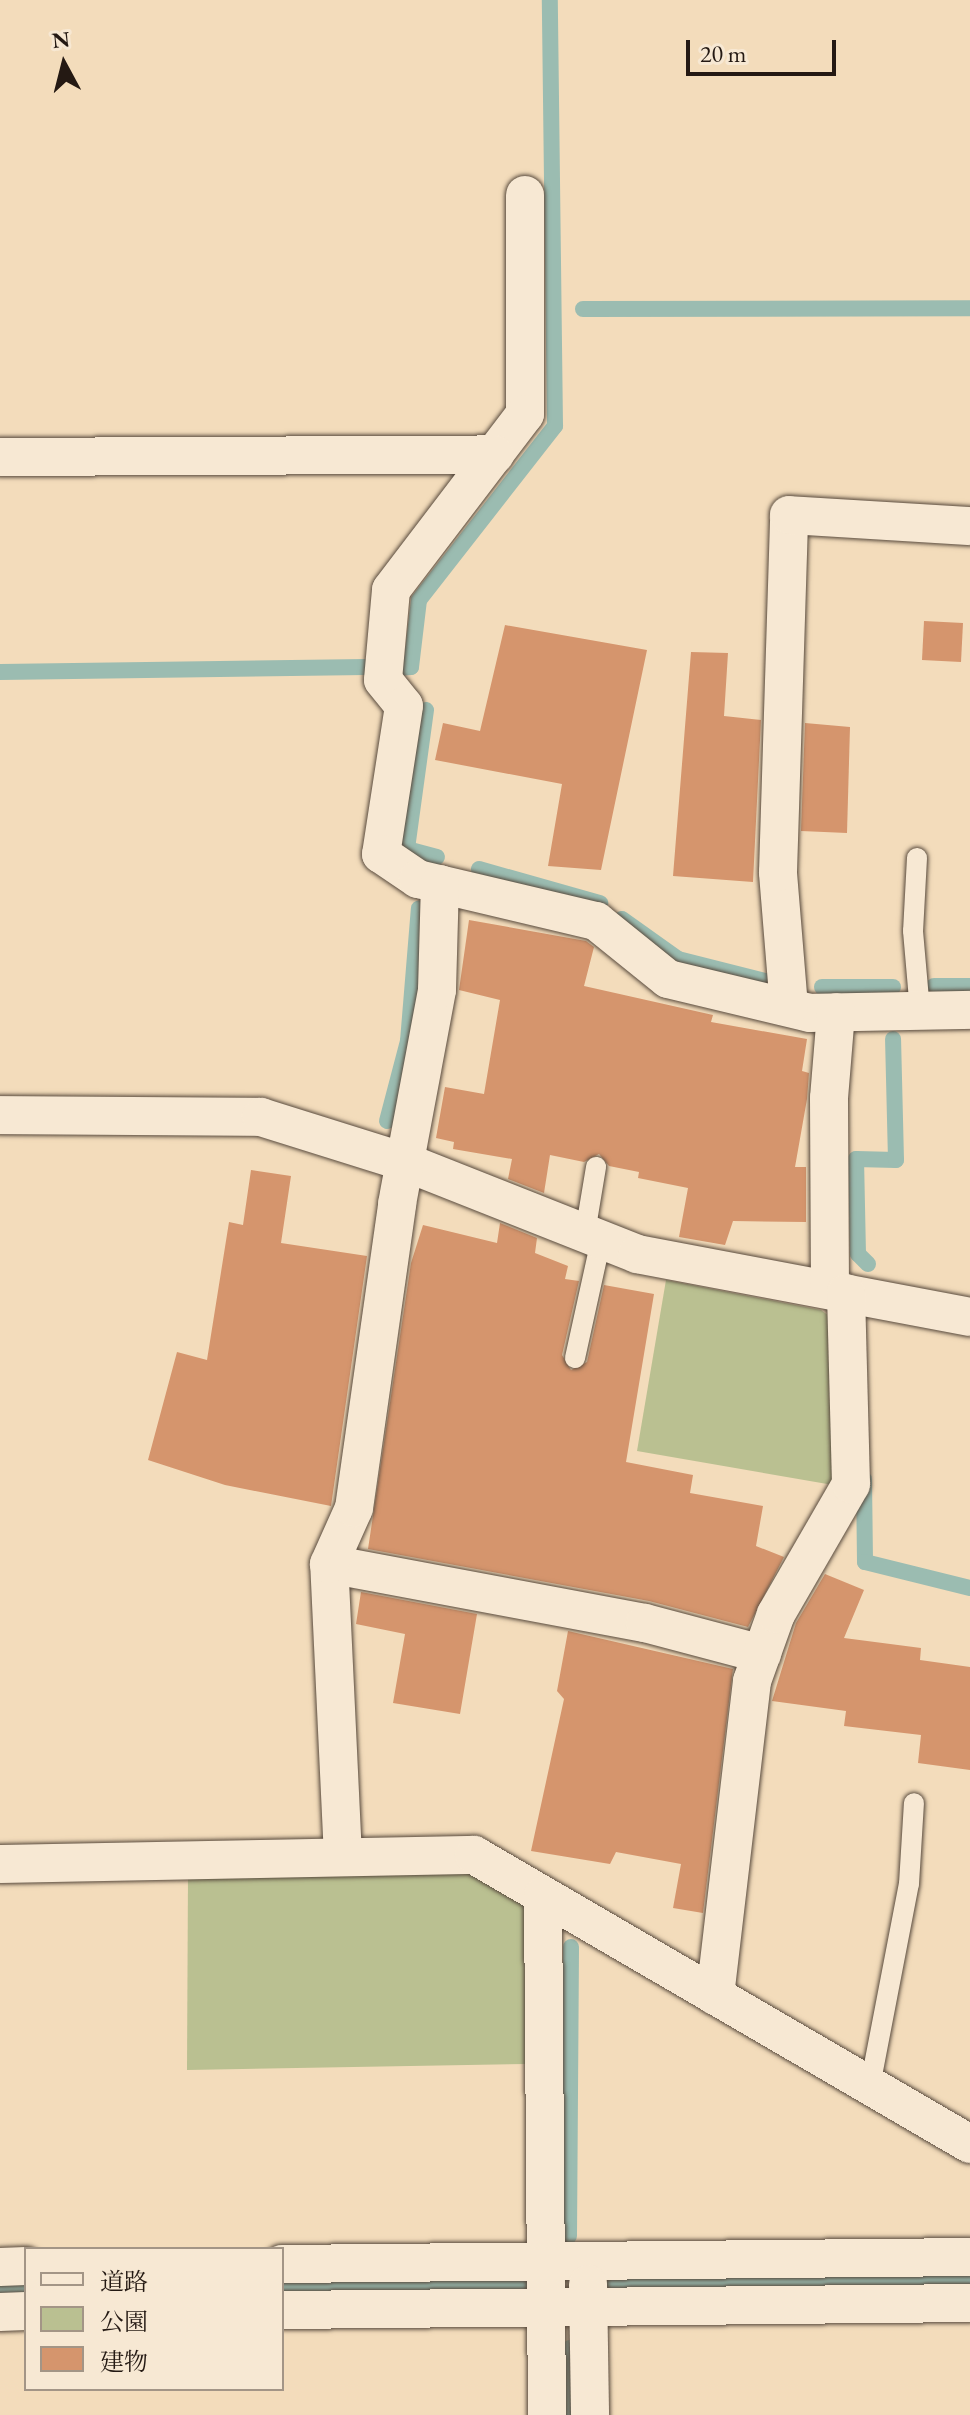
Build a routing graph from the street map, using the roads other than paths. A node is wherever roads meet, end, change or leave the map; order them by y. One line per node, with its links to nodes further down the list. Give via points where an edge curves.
1 (525, 195): 2 (street, via 525,414)
2 (495, 454): 3 (street); 6 (street, via 391,590 383,680 404,706 381,854)
3 (0, 457)
4 (970, 526): 7 (street, via 789,515 778,872)
5 (917, 858): 9 (lane, via 913,931)
6 (440, 884): 7 (street, via 596,921 668,979); 12 (street, via 437,990)
7 (789, 1007): 10 (street)
8 (970, 1010): 9 (street)
9 (920, 1011): 10 (street)
10 (836, 1012): 15 (street, via 829,1098)
11 (0, 1115): 12 (street, via 261,1117)
12 (405, 1162): 14 (street); 18 (street, via 354,1508)
13 (596, 1167): 14 (lane)
14 (593, 1236): 15 (street, via 637,1254); 17 (lane)
15 (838, 1291): 16 (street); 19 (street, via 851,1484 776,1614)
16 (970, 1317)
17 (575, 1358)
18 (329, 1564): 19 (street, via 645,1623); 21 (street)
19 (762, 1654): 24 (street, via 752,1681)
20 (914, 1803): 25 (lane, via 909,1884)
21 (343, 1857): 22 (street); 23 (street, via 474,1855)
22 (0, 1864)
23 (543, 1896): 24 (street); 29 (street)
24 (715, 1996): 25 (street)
25 (870, 2086): 26 (street)
26 (970, 2144)
27 (970, 2257): 28 (street)
28 (588, 2261): 29 (street); 34 (street)
29 (546, 2262): 30 (street); 35 (street)
30 (284, 2264)
31 (24, 2266): 32 (street)
32 (0, 2267)
33 (970, 2303): 34 (street)
34 (588, 2307): 35 (street); 40 (street)
35 (546, 2308): 36 (street); 39 (street)
36 (284, 2310)
37 (24, 2311): 38 (street)
38 (0, 2312)
39 (547, 2415)
40 (590, 2415)

